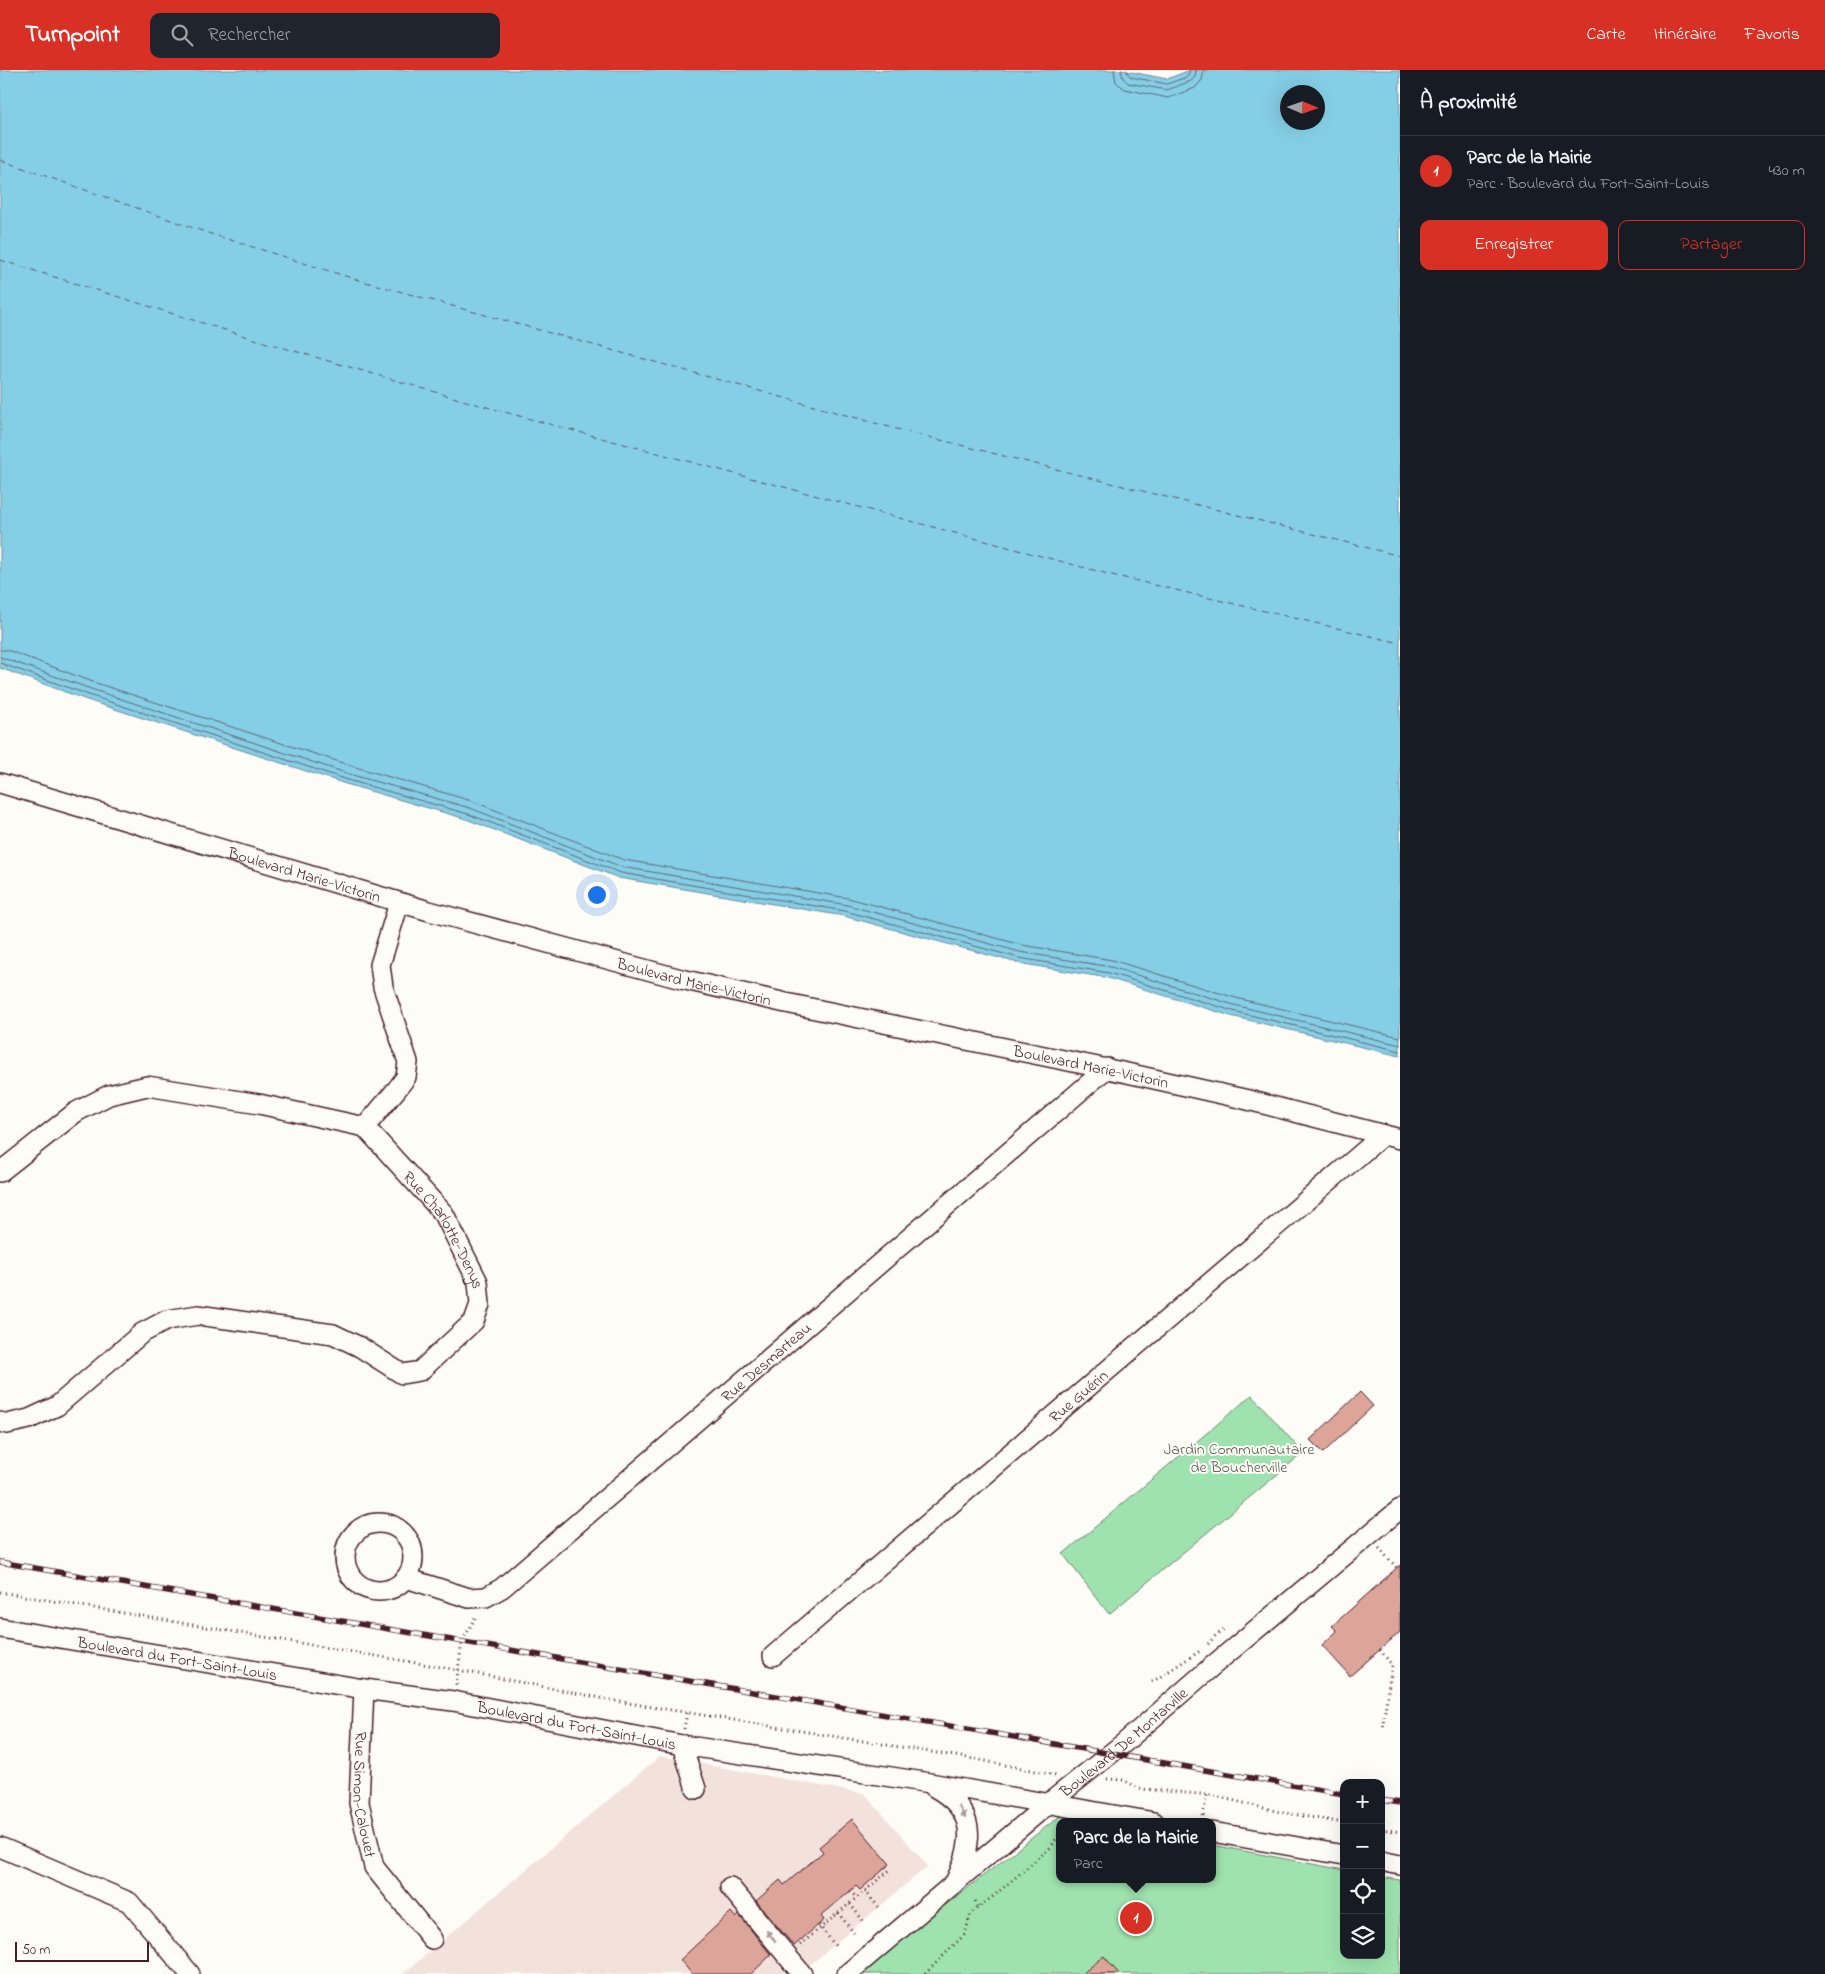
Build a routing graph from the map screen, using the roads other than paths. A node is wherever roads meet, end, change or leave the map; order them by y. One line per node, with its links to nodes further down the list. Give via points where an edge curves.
1 (0, 782): 2 (street, Boulevard Marie-Victorin)
2 (399, 903): 3 (street, Boulevard Marie-Victorin, via 690,982); 4 (street, via 380,965 408,1062 406,1077)
3 (1107, 1068): 5 (street, Boulevard Marie-Victorin); 9 (street, Rue Desmarteau, via 502,1588 486,1598 469,1598)
4 (365, 1127): 6 (street, via 259,1104 147,1086 109,1094 76,1112); 7 (street, Rue Charlotte-Denys, via 444,1214 478,1282 480,1304 474,1321 420,1371 402,1374 333,1334 198,1315 167,1320 142,1333 57,1406 28,1419 7,1424)
5 (1392, 1137): 11 (street, Rue Guérin)
6 (0, 1172)
7 (0, 1422)
8 (1400, 1508): 16 (street, Boulevard De Montarville)
9 (406, 1578)
10 (0, 1628): 12 (street, Boulevard du Fort-Saint-Louis)
11 (773, 1656)
12 (364, 1689): 13 (street, Boulevard du Fort-Saint-Louis, via 454,1701); 25 (street, Rue Simon-Calouet, via 359,1803 374,1868)
13 (682, 1745): 14 (street, Boulevard du Fort-Saint-Louis); 15 (street)
14 (924, 1782): 16 (street, Boulevard du Fort-Saint-Louis); 23 (street, one-way to 23, via 954,1800 968,1823 967,1853)
15 (696, 1789)
16 (1049, 1803): 17 (street, Boulevard du Fort-Saint-Louis); 23 (street, Boulevard De Montarville)
17 (1132, 1818)
18 (1216, 1833): 20 (street)
19 (0, 1847): 26 (street, via 129,1902)
20 (1340, 1854)
21 (1385, 1862): 22 (street)
22 (1400, 1865)
23 (955, 1883): 28 (street, Boulevard De Montarville)
24 (730, 1887): 27 (street, one-way to 24)
25 (432, 1939)
26 (190, 1974)
27 (802, 1974)
28 (847, 1974)

